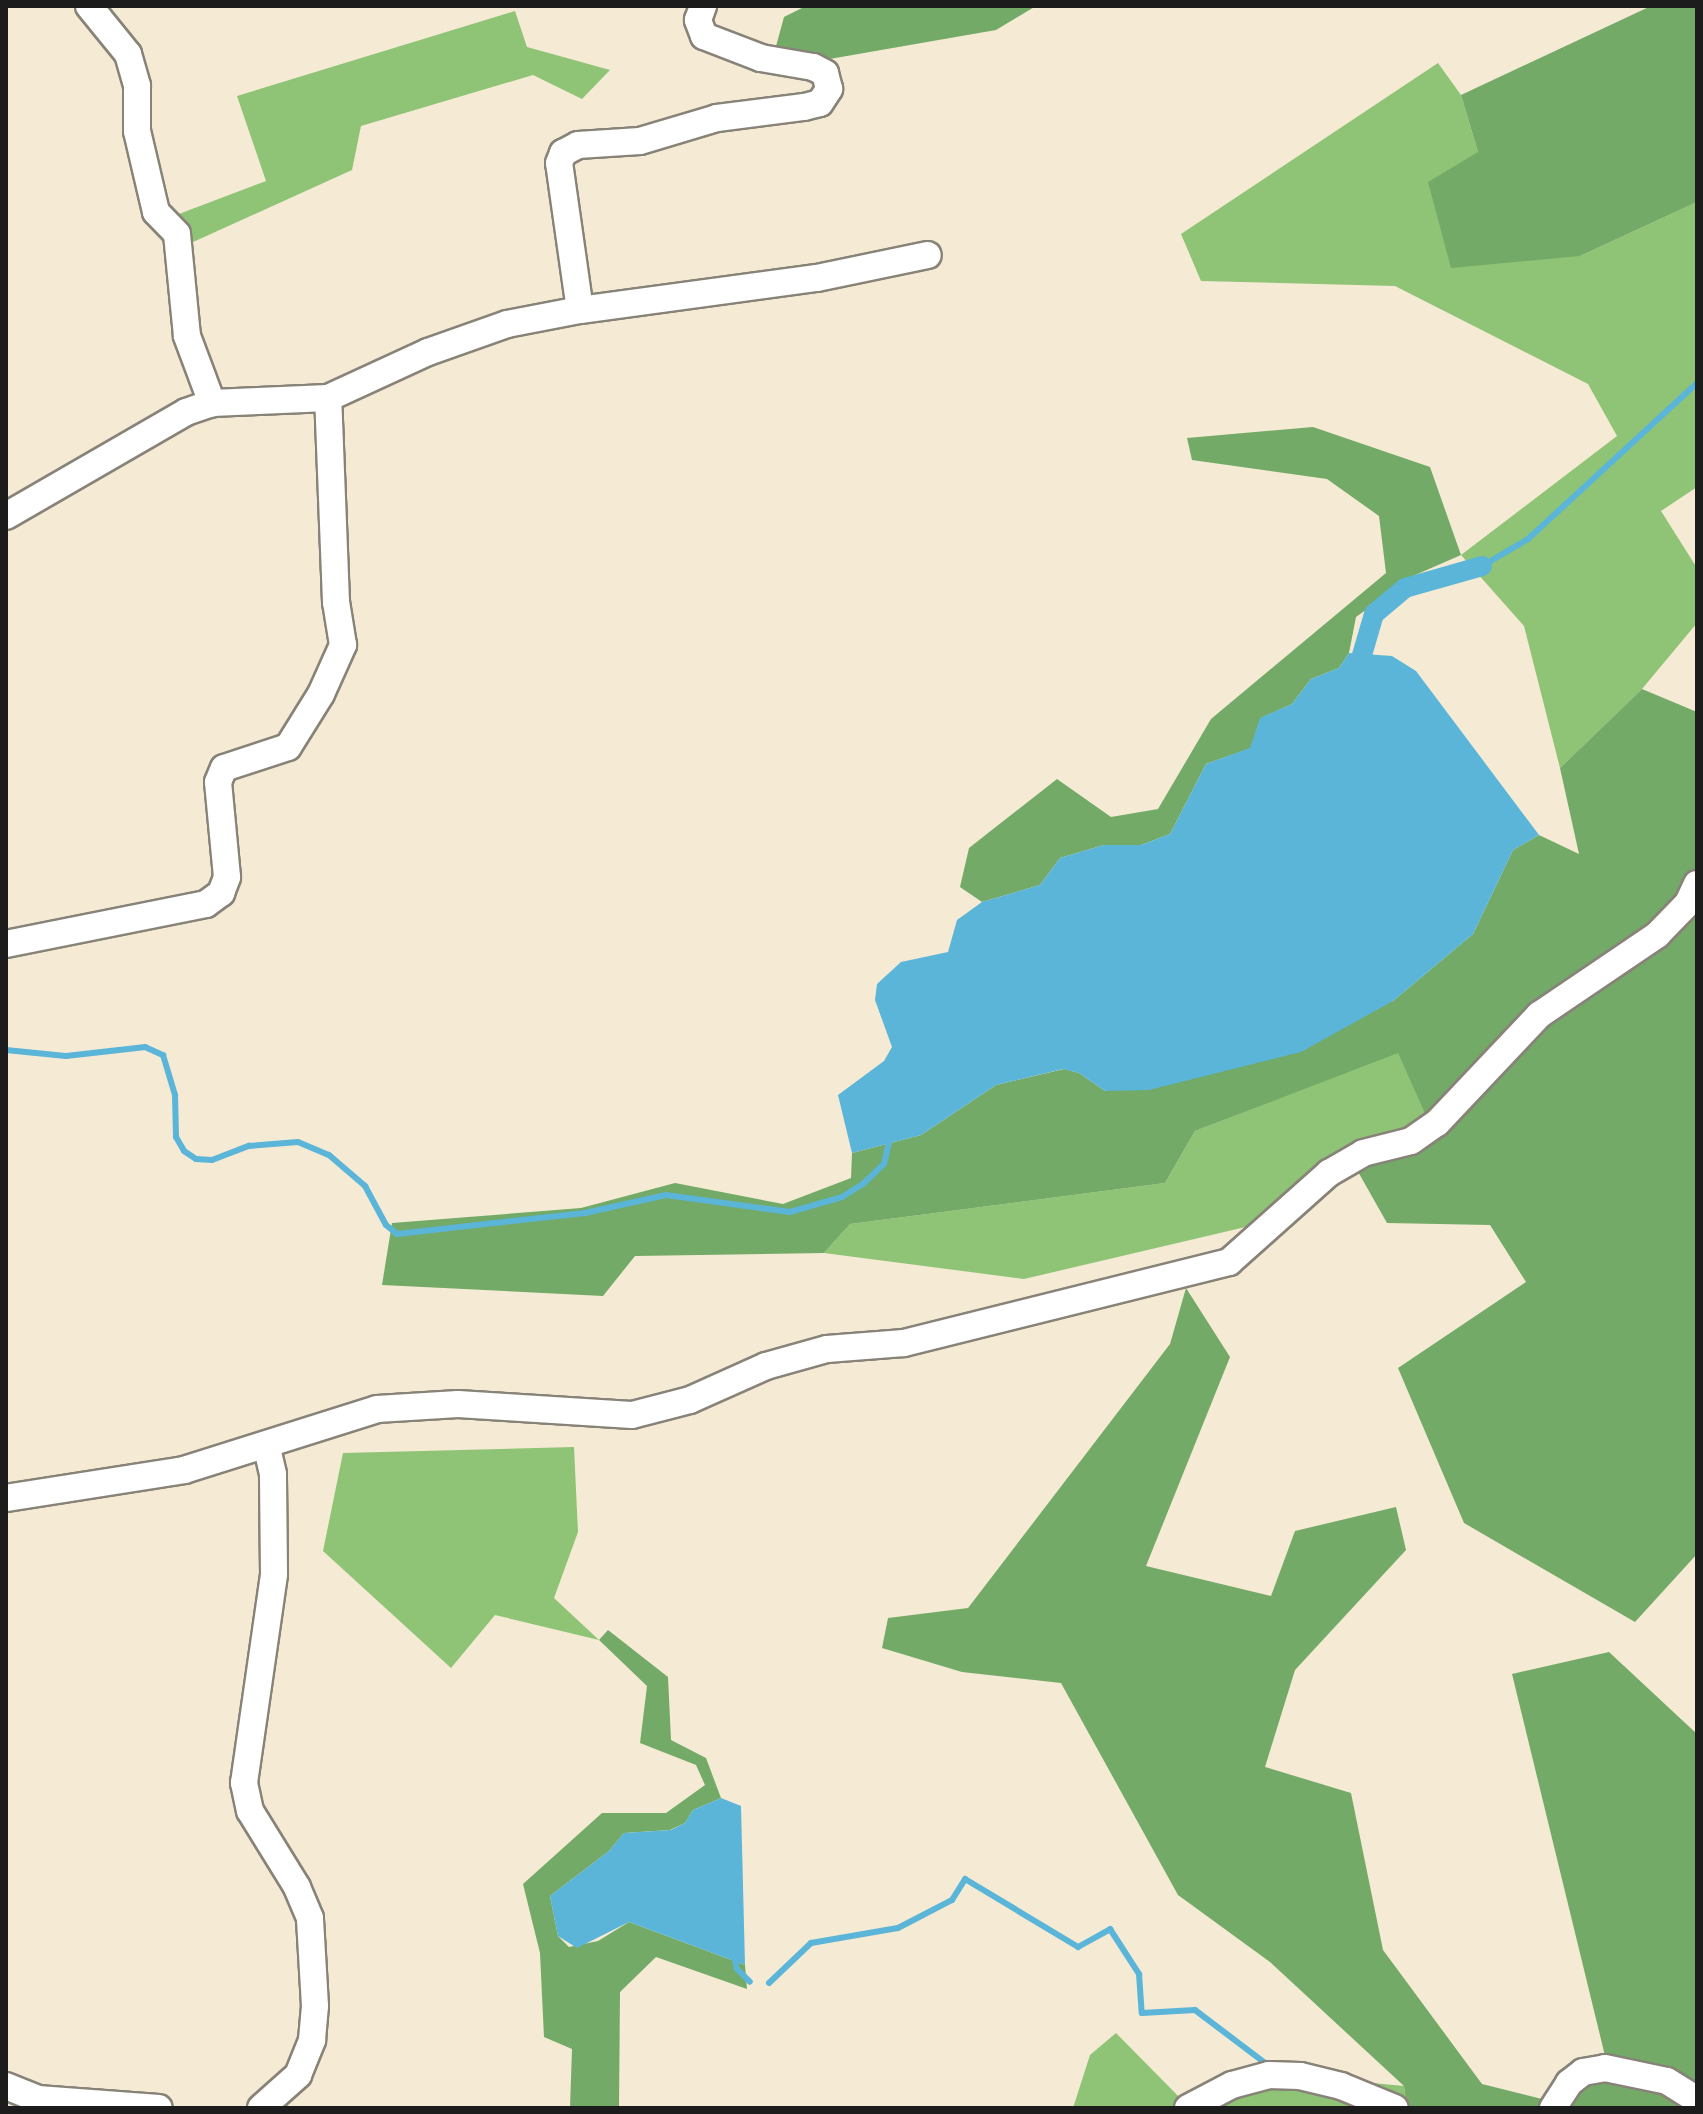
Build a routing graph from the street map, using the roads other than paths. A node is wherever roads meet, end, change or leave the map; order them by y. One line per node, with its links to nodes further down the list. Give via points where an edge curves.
1 (89, 6): 6 (street, via 128,54 137,86 137,131 156,212 177,234 187,336)
2 (703, 6): 4 (street, via 698,20 704,36 761,58 813,67 825,73 829,89 820,103 804,107 717,118 640,141 578,145 563,153 559,163)
3 (928, 255): 4 (street, via 803,281)
4 (580, 310): 5 (street, via 507,324 428,352)
5 (328, 398): 6 (street); 9 (street, via 336,602 343,645 288,747 224,768 218,782 227,877 221,893 206,904)
6 (212, 403): 7 (street, via 186,412)
7 (6, 516)
8 (1697, 884): 10 (street, via 1688,903 1657,935 1539,1015 1437,1123 1411,1141 1363,1153 1329,1173 1229,1262 919,1339 827,1349 766,1366 690,1400 632,1415 458,1404 377,1409)
9 (6, 944)
10 (267, 1448): 11 (street, via 184,1470); 15 (street, via 273,1474 274,1574 244,1783 250,1811 310,1918 315,2006 312,2040 298,2075)
11 (6, 1498)
12 (6, 2086): 14 (street, via 38,2099)
13 (1697, 2100): 18 (street, via 1667,2081 1605,2068 1583,2072)
14 (159, 2108)
15 (261, 2108)
16 (1188, 2108): 17 (street, via 1232,2085 1269,2075 1341,2086)
17 (1395, 2108)
18 (1553, 2108)

